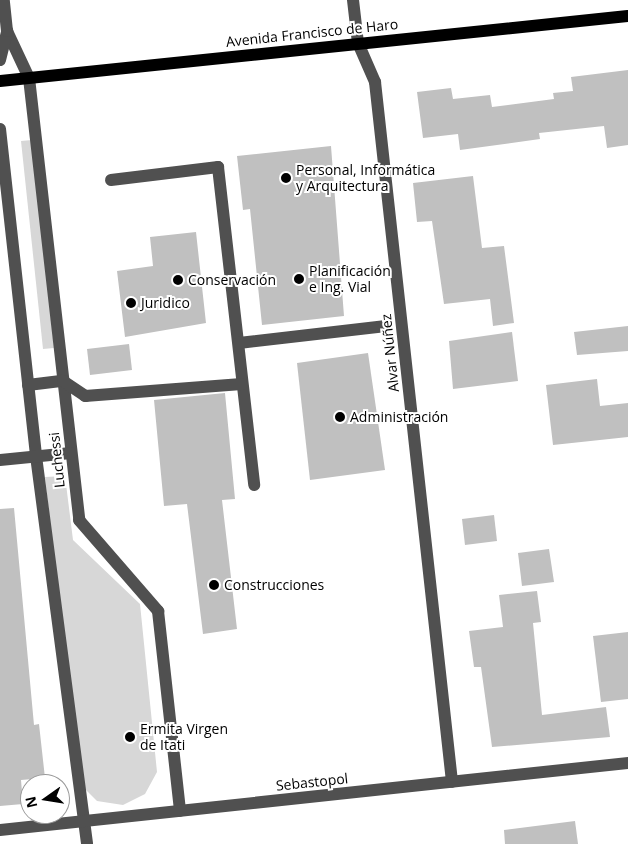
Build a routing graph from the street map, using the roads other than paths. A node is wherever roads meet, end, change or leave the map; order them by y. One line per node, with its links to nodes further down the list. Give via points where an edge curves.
1 (4, 0): 4 (street)
2 (354, 0): 5 (street, Alvar Núñez)
3 (628, 16): 5 (main road, Avenida Francisco de Haro)
4 (7, 31): 6 (street); 7 (street, Luchessi)
5 (358, 43): 7 (main road, Avenida Francisco de Haro); 21 (street, Alvar Núñez, via 375,82)
6 (0, 60)
7 (29, 78): 8 (main road, Avenida Francisco de Haro); 13 (street, Luchessi)
8 (0, 81)
9 (0, 128): 15 (street, Luchessi)
10 (111, 180): 12 (street, via 218,167)
11 (386, 326): 12 (street)
12 (238, 343): 14 (street)
13 (64, 380): 14 (street, via 85,396); 15 (street); 16 (street, Luchessi)
14 (242, 384): 19 (street)
15 (28, 385): 17 (street, Luchessi)
16 (71, 452): 17 (street); 22 (street, Luchessi, via 79,520 158,611)
17 (36, 456): 18 (street); 23 (street, Luchessi)
18 (0, 460)
19 (254, 485)
20 (628, 763): 21 (street, Sebastopol)
21 (452, 782): 22 (street, Sebastopol)
22 (180, 811): 23 (street, Sebastopol)
23 (85, 821): 24 (street, Sebastopol); 25 (street, Luchessi)
24 (0, 830)
25 (87, 844)

